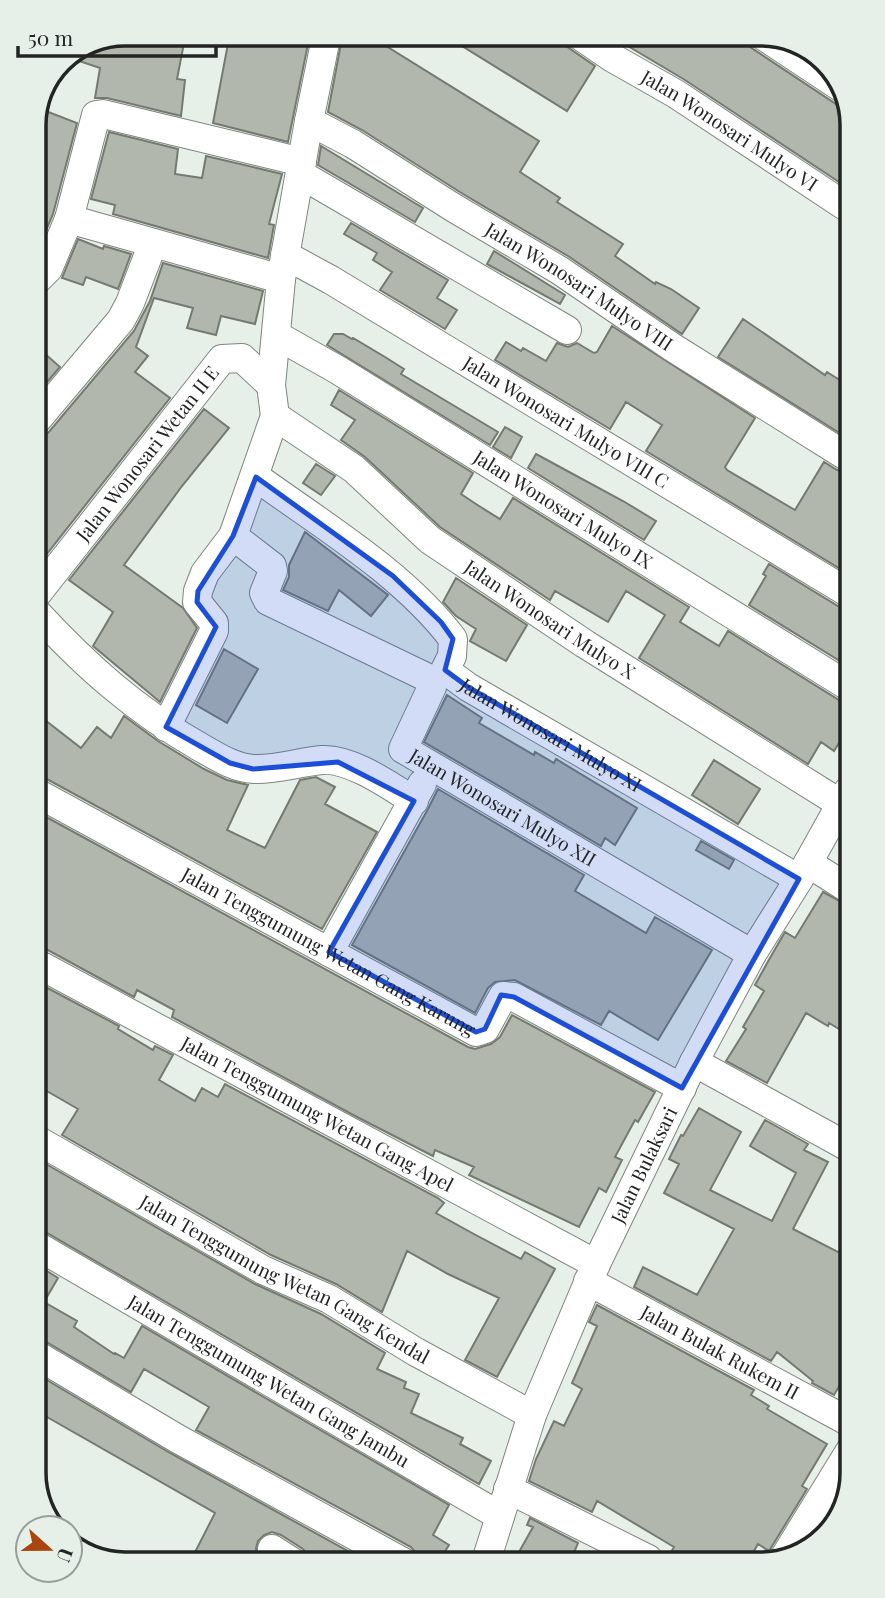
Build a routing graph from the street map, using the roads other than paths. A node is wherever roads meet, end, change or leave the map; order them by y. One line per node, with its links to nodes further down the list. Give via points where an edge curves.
1 (324, 45): 5 (street)
2 (595, 46): 7 (street, Jalan Wonosari Mulyo VI)
3 (784, 49): 4 (street)
4 (821, 74)
5 (309, 121): 6 (street); 17 (street, Jalan Wonosari Mulyo VIII, via 559,270)
6 (301, 168): 8 (street, via 96,115); 10 (street); 12 (street)
7 (840, 202)
8 (69, 219): 9 (street, Jalan Wonosari Mulyo VIII C); 11 (street)
9 (153, 243): 10 (street, Jalan Wonosari Mulyo VIII C); 15 (street, via 121,320)
10 (283, 267): 13 (street); 21 (street, Jalan Wonosari Mulyo VIII C, via 331,280)
11 (46, 271)
12 (567, 330)
13 (276, 335): 14 (street); 24 (street, Jalan Wonosari Mulyo IX)
14 (271, 385): 16 (street); 20 (street, Jalan Wonosari Wetan II E, via 242,358 222,359)
15 (46, 409)
16 (275, 416): 18 (street); 27 (street, Jalan Wonosari Mulyo X, via 354,469 430,540 585,644)
17 (840, 452)
18 (256, 477): 19 (street); 23 (street, Jalan Wonosari Mulyo XI, via 393,576 441,622 453,639 452,656)
19 (233, 536): 23 (street, via 272,566 264,593 268,601 426,677); 25 (street, via 205,573 198,591 197,602 214,623 214,631)
20 (46, 583)
21 (840, 588)
22 (46, 622): 25 (street, via 89,668)
23 (438, 678): 26 (street, Jalan Wonosari Mulyo XII, via 403,749); 31 (street, Jalan Wonosari Mulyo XI, via 468,687)
24 (840, 681)
25 (166, 727): 29 (street, via 230,763 253,769 338,762 374,776)
26 (432, 766): 29 (street); 34 (street, Jalan Wonosari Mulyo XII)
27 (840, 796)
28 (45, 798): 33 (street, Jalan Tenggumung Wetan Gang Karung)
29 (414, 801): 33 (street)
30 (840, 805): 31 (street, Jalan Bulaksari)
31 (803, 871): 32 (street, Jalan Wonosari Mulyo XI); 34 (street, Jalan Bulaksari)
32 (840, 885)
33 (329, 952): 37 (street, Jalan Tenggumung Wetan Gang Karung, via 476,1032 485,1029 503,996 514,997)
34 (752, 954): 36 (street, Jalan Bulaksari)
35 (45, 968): 41 (street, Jalan Tenggumung Wetan Gang Apel)
36 (694, 1062): 37 (street, Jalan Bulaksari); 38 (street)
37 (682, 1088): 41 (street, Jalan Bulaksari)
38 (840, 1142)
39 (45, 1146): 43 (street, Jalan Tenggumung Wetan Gang Kendal)
40 (45, 1251): 47 (street, Jalan Tenggumung Wetan Gang Jambu)
41 (592, 1273): 43 (street, Jalan Bulaksari); 44 (street, Jalan Bulak Rukem II)
42 (45, 1360): 49 (street)
43 (532, 1415): 46 (street, Jalan Bulaksari)
44 (840, 1417)
45 (840, 1467): 48 (street)
46 (508, 1489): 47 (street, Jalan Bulaksari); 51 (street)
47 (500, 1516): 50 (street, Jalan Bulaksari)
48 (792, 1545)
49 (385, 1552)
50 (489, 1552)
51 (634, 1552)

